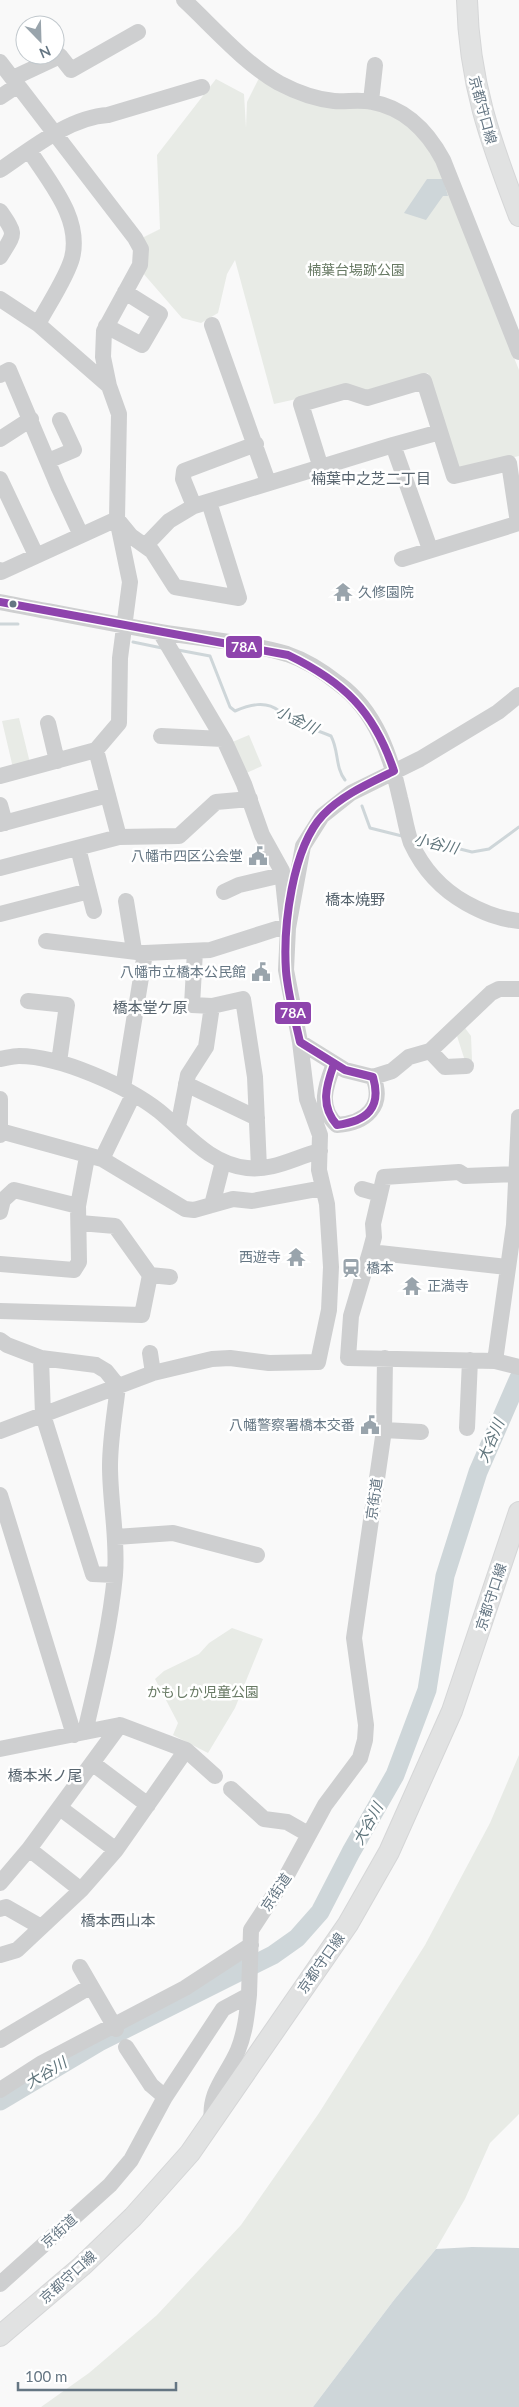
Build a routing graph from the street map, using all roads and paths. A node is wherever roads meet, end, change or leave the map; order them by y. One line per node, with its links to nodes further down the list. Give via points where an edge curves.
1 (184, 0): 9 (street, via 279,83 304,95 332,101)
2 (467, 0): 14 (main road, 京都守口線, via 476,91 494,152)
3 (138, 32): 6 (street, via 71,70 60,56)
4 (0, 62): 6 (street)
5 (374, 65): 9 (street)
6 (15, 81): 8 (street); 10 (street)
7 (202, 87): 10 (street, via 108,116 96,116)
8 (0, 97)
9 (371, 102): 21 (street, via 402,114 431,138 443,160)
10 (53, 134): 11 (street); 16 (street, via 141,249 140,265)
11 (29, 150): 12 (street); 18 (street, via 68,213 75,233 72,259)
12 (0, 170)
13 (0, 211): 15 (street, via 13,235)
14 (519, 216)
15 (0, 257)
16 (125, 292): 20 (street); 20 (street, via 160,314 142,345)
17 (0, 299): 18 (street)
18 (38, 324): 23 (street)
19 (212, 325): 28 (street)
20 (106, 326): 23 (street, via 103,357)
21 (519, 352)
22 (0, 375): 24 (street, via 9,370)
23 (109, 386): 35 (street, via 119,414)
24 (31, 420): 27 (street); 30 (street)
25 (60, 420): 30 (street, via 74,450)
26 (440, 432): 29 (street); 31 (street, via 424,381 367,398 346,391 301,404); 36 (street, via 454,476 509,463)
27 (0, 439)
28 (256, 444): 33 (street); 34 (street, via 184,471 183,479)
29 (393, 446): 31 (street); 39 (street)
30 (48, 461): 37 (street)
31 (321, 468): 33 (street)
32 (0, 479): 40 (street)
33 (268, 482): 34 (street)
34 (202, 504): 38 (street, via 169,521); 38 (street, via 239,598 176,587 152,550)
35 (117, 519): 37 (street); 38 (street); 44 (street, via 130,582)
36 (519, 523): 39 (street)
37 (81, 535): 40 (street)
38 (145, 546)
39 (430, 549): 41 (street)
40 (36, 555): 42 (street)
41 (402, 559)
42 (0, 572)
43 (0, 602): 44 (street)
44 (124, 625): 45 (street); 50 (street, via 119,724)
45 (166, 642): 49 (street); 52 (street, via 288,655 318,669 342,685 364,710 381,735)
46 (519, 695): 52 (street, via 498,712)
47 (48, 723): 51 (street)
48 (161, 736): 49 (street)
49 (223, 739): 55 (street)
50 (96, 750): 51 (street); 54 (street)
51 (57, 761): 53 (street)
52 (394, 771): 67 (street, via 410,840 418,857 443,888 490,916); 68 (street, via 350,793 322,816 303,846)
53 (0, 776)
54 (108, 796): 57 (street); 58 (street)
55 (250, 799): 58 (street, via 216,802 179,836); 61 (street, via 262,834)
56 (0, 805): 57 (street)
57 (2, 823)
58 (119, 837): 59 (street)
59 (78, 848): 60 (street); 62 (street)
60 (0, 868)
61 (282, 875): 63 (street); 68 (street)
62 (89, 891): 65 (street); 66 (street)
63 (224, 892)
64 (126, 901): 70 (street)
65 (94, 911)
66 (0, 914)
67 (519, 921)
68 (288, 928): 71 (street, via 210,950); 75 (street, via 286,970)
69 (46, 941): 70 (street)
70 (139, 951): 71 (street); 83 (street)
71 (195, 951): 74 (street, via 192,1005)
72 (519, 989): 76 (street, via 499,989 491,993)
73 (28, 1001): 78 (street, via 67,1006)
74 (212, 1006): 82 (street, via 206,1047 188,1075); 86 (street, via 242,999 255,1077)
75 (300, 1042): 79 (street); 90 (street, via 307,1099 320,1135)
76 (430, 1051): 80 (street, via 445,1067); 81 (street, via 409,1057 392,1071)
77 (0, 1059): 78 (street, via 18,1056)
78 (59, 1062): 83 (street)
79 (334, 1064): 81 (street); 81 (street, via 324,1099 331,1120 337,1125 359,1120 377,1101 377,1088)
80 (466, 1066)
81 (372, 1077)
82 (186, 1084): 86 (street); 87 (street)
83 (128, 1092): 87 (street); 91 (street)
84 (0, 1099): 88 (street)
85 (519, 1117): 94 (street)
86 (257, 1118): 93 (street)
87 (178, 1127): 92 (street, via 198,1148)
88 (0, 1131): 89 (street); 91 (street)
89 (0, 1135)
90 (320, 1150): 93 (street, via 283,1165); 95 (street, via 319,1170)
91 (95, 1158): 98 (street, via 185,1209); 99 (street)
92 (223, 1162): 93 (street); 98 (street)
93 (259, 1168)
94 (516, 1174): 97 (street, via 465,1176 459,1172 384,1178); 104 (street, via 514,1225)
95 (323, 1188): 98 (street, via 252,1201 233,1199); 115 (street, via 327,1204 329,1310 318,1362 212,1359)
96 (362, 1189): 97 (street)
97 (380, 1194): 102 (street)
98 (212, 1205)
99 (78, 1206): 100 (street, via 14,1190 4,1200); 101 (street)
100 (0, 1212)
101 (80, 1223): 103 (street, via 80,1262 74,1270); 105 (street, via 115,1226)
102 (370, 1252): 104 (street); 111 (street, via 351,1316 348,1358)
103 (0, 1264)
104 (507, 1267): 113 (street)
105 (150, 1275): 106 (street); 107 (street, via 142,1316)
106 (170, 1278)
107 (0, 1311)
108 (0, 1340): 110 (street)
109 (150, 1353): 115 (street)
110 (41, 1358): 116 (street, via 96,1364); 117 (street)
111 (385, 1358): 112 (street); 119 (street, 京街道)
112 (470, 1360): 113 (street); 118 (street)
113 (495, 1361): 114 (street)
114 (517, 1366)
115 (153, 1373): 116 (street)
116 (118, 1386): 117 (street); 124 (street, via 110,1464 111,1509)
117 (43, 1415): 120 (street); 126 (street, via 93,1574)
118 (467, 1428)
119 (384, 1430): 121 (street); 136 (street, 京街道, via 354,1638 365,1740 360,1758 325,1804)
120 (0, 1432)
121 (421, 1432)
122 (0, 1495): 128 (street)
123 (519, 1512): 153 (main road, 京都守口線, via 452,1711 389,1852 348,1924)
124 (116, 1537): 125 (street, via 173,1533); 126 (street)
125 (257, 1556)
126 (114, 1575): 128 (street, via 107,1635)
127 (120, 1725): 128 (street); 130 (street); 131 (street)
128 (80, 1733): 129 (street)
129 (0, 1747)
130 (186, 1750): 132 (street); 134 (street)
131 (92, 1762): 134 (street); 135 (street)
132 (215, 1776)
133 (231, 1789): 136 (street, via 264,1818 287,1822)
134 (148, 1805): 138 (street)
135 (60, 1808): 137 (street); 138 (street)
136 (308, 1834): 143 (street, 京街道, via 287,1876 251,1930)
137 (29, 1849): 139 (street); 140 (street)
138 (116, 1850): 140 (street)
139 (0, 1883): 141 (street)
140 (81, 1890): 142 (street)
141 (3, 1908): 142 (street)
142 (41, 1927): 144 (street, via 17,1950)
143 (251, 1953): 147 (street, 京街道); 148 (street)
144 (0, 1955)
145 (80, 1967): 146 (street)
146 (91, 1986): 148 (street); 149 (street)
147 (250, 1990): 152 (street, 京街道, via 223,2009); 153 (street, 京街道, via 238,2049 212,2098)
148 (115, 2026): 151 (street, via 42,2063)
149 (0, 2040)
150 (126, 2047): 152 (street, via 150,2085)
151 (0, 2090)
152 (164, 2097): 154 (street, 京街道, via 130,2160 110,2185)
153 (212, 2122): 155 (main road, 京都守口線, via 190,2153 133,2217 82,2266)
154 (0, 2284)
155 (0, 2336)

